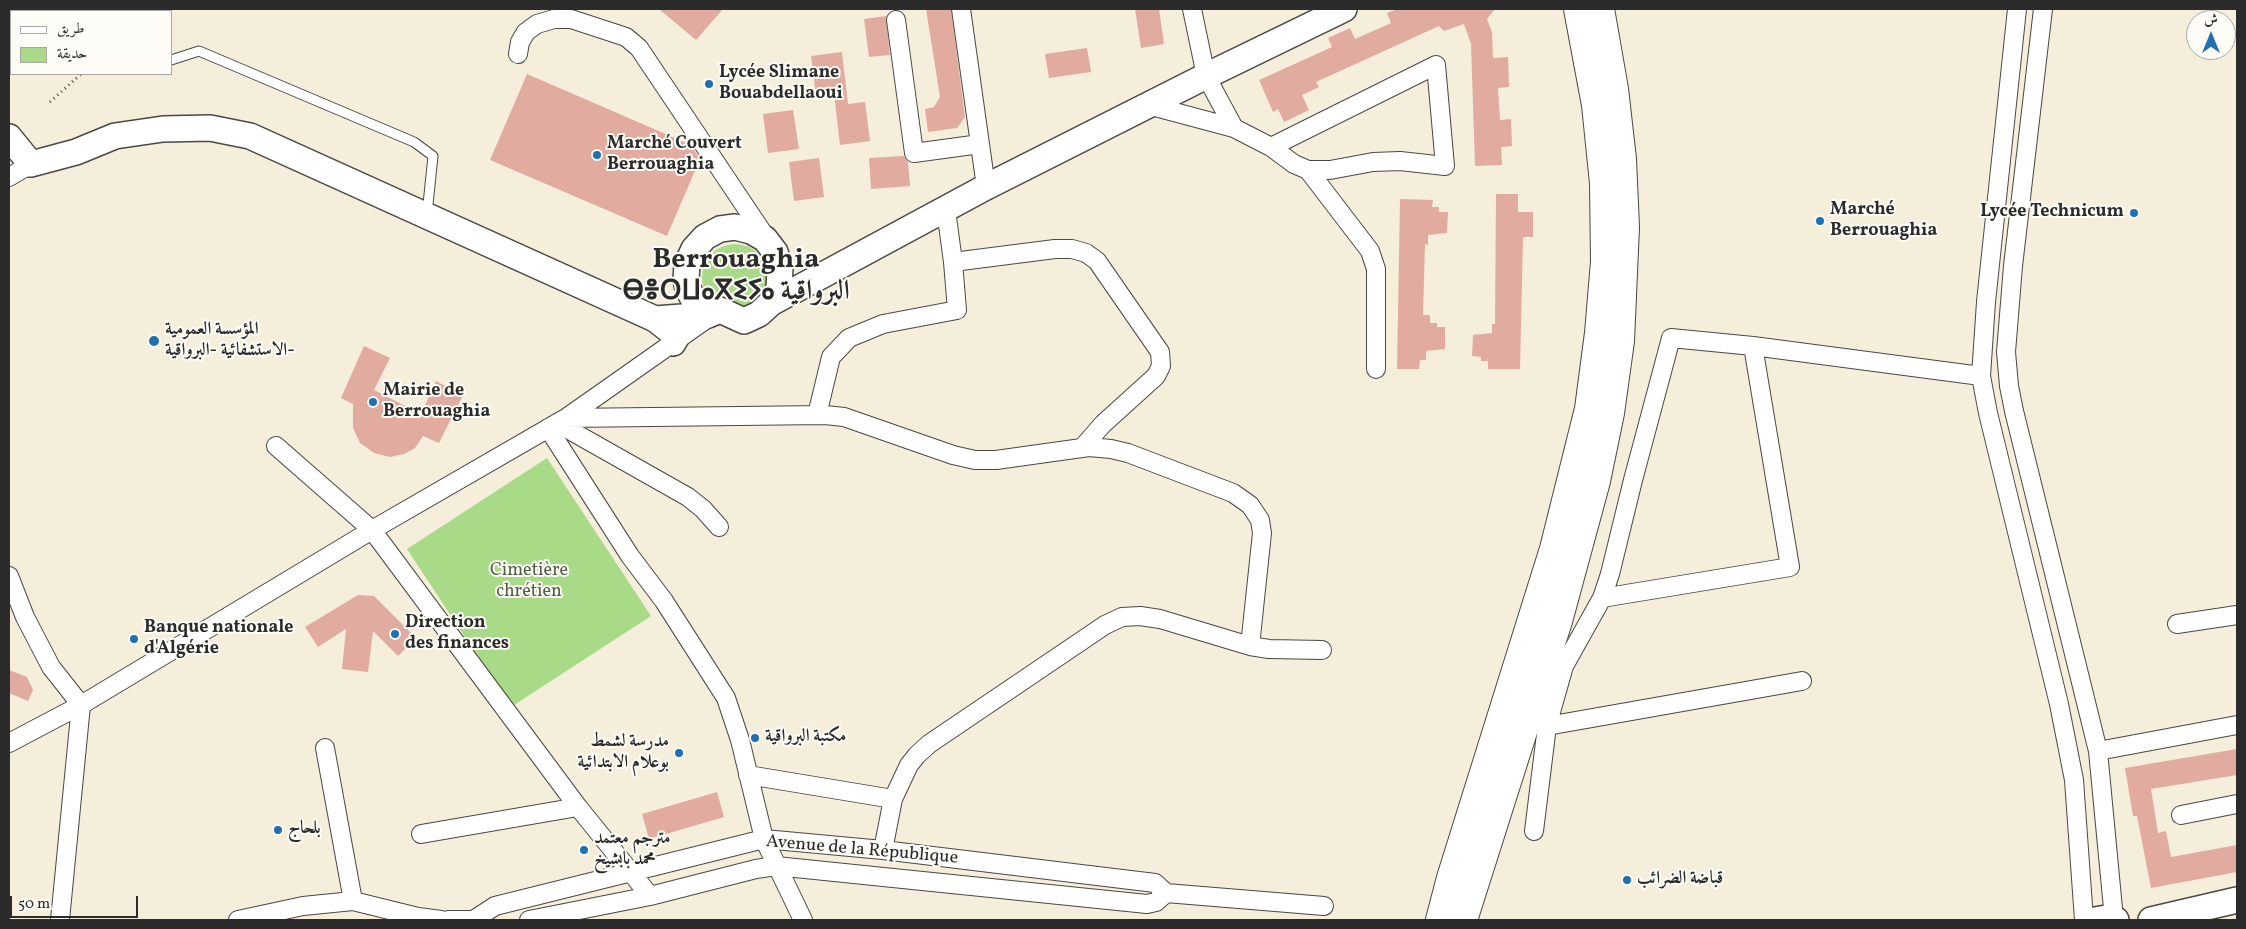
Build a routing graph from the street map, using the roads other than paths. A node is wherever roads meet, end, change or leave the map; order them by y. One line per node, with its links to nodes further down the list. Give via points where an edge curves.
1 (961, 9): 15 (street)
2 (1192, 9): 11 (street)
3 (1344, 9): 11 (street)
4 (1578, 9): 66 (highway, via 1596,105 1604,184 1605,262 1600,333 1589,409)
5 (1600, 9): 66 (highway, via 1622,159 1625,228 1620,341 1614,386 1596,481 1558,621)
6 (2017, 9): 31 (street)
7 (2043, 9): 50 (street, via 2006,352 2014,411)
8 (896, 20): 15 (street, via 914,153)
9 (518, 54): 23 (street, via 526,32 537,24 554,19 571,19 626,37 639,48)
10 (172, 60): 22 (lane, via 199,51 414,142 433,156)
11 (1206, 76): 12 (street); 13 (street)
12 (1148, 105): 13 (street); 20 (street)
13 (1234, 128): 16 (street)
14 (9, 137): 17 (street)
15 (980, 144): 20 (street)
16 (1271, 147): 18 (street); 18 (street, via 1436,65 1444,166 1400,161)
17 (32, 164): 19 (street); 22 (street, via 76,152 115,136 163,129 210,128 250,136)
18 (1308, 170): 30 (street, via 1370,251 1376,269)
19 (9, 177)
20 (986, 188): 21 (street)
21 (946, 210): 24 (street); 25 (street)
22 (427, 216): 27 (street)
23 (775, 252): 25 (street, via 780,268 779,288); 26 (street, via 765,239 751,231 735,228 705,237 687,264 686,280 696,304)
24 (953, 262): 32 (street, via 957,310 883,324 849,338 832,357); 35 (street, via 1055,249 1072,249 1097,261 1160,352 1161,366 1156,376 1103,424)
25 (771, 303): 26 (street, via 744,321)
26 (714, 312): 27 (street); 28 (street)
27 (655, 319): 28 (street, via 677,336)
28 (673, 343): 33 (street)
29 (1753, 346): 31 (street); 39 (street, via 1671,338); 39 (street, via 1790,567)
30 (1376, 369)
31 (1981, 376): 77 (street, via 2074,780)
32 (817, 415): 33 (street); 35 (street, via 844,417 953,456 975,460)
33 (557, 423): 36 (street, via 688,498); 37 (street); 51 (street, via 630,556 664,601 726,698)
34 (276, 446): 37 (street)
35 (1082, 448): 42 (street, via 1128,453 1233,493 1250,505 1260,520 1262,533)
36 (719, 527)
37 (372, 530): 45 (street); 54 (street)
38 (9, 576): 45 (street, via 25,617 51,667)
39 (1602, 598): 47 (street, via 1564,666)
40 (2237, 616): 41 (street)
41 (2177, 624)
42 (1250, 646): 43 (street); 52 (street, via 1160,619 1122,617 1105,625 929,744 909,766)
43 (1322, 650)
44 (1802, 681): 47 (street)
45 (81, 705): 48 (street); 68 (street)
46 (2237, 725): 50 (street)
47 (1547, 726): 56 (street)
48 (9, 743)
49 (325, 748): 65 (street)
50 (2098, 751): 78 (street)
51 (748, 775): 52 (street); 58 (street)
52 (893, 799): 59 (street)
53 (2237, 804): 55 (street)
54 (578, 808): 57 (street); 61 (street)
55 (2181, 815)
56 (1534, 831)
57 (421, 834)
58 (764, 839): 59 (street, Avenue de la République); 60 (street); 61 (street, Avenue de la République)
59 (883, 850): 62 (street, Avenue de la République, via 1155,883)
60 (776, 866): 62 (street, Avenue de la République, via 1146,904 1156,902); 63 (street, Avenue de la République); 74 (street)
61 (632, 873): 63 (street); 72 (street, Avenue de la République, via 495,906)
62 (1166, 893): 67 (street, Avenue de la République)
63 (650, 896): 73 (street, Avenue de la République)
64 (2237, 900): 79 (street)
65 (353, 901): 69 (street, via 303,906); 70 (street)
66 (1463, 903): 75 (highway); 76 (highway)
67 (1324, 906)
68 (60, 920)
69 (238, 920)
70 (441, 920)
71 (448, 920): 72 (street, Avenue de la République)
72 (476, 920)
73 (529, 920)
74 (803, 920)
75 (1426, 920)
76 (1440, 920)
77 (2084, 920)
78 (2109, 920)
79 (2151, 920)

